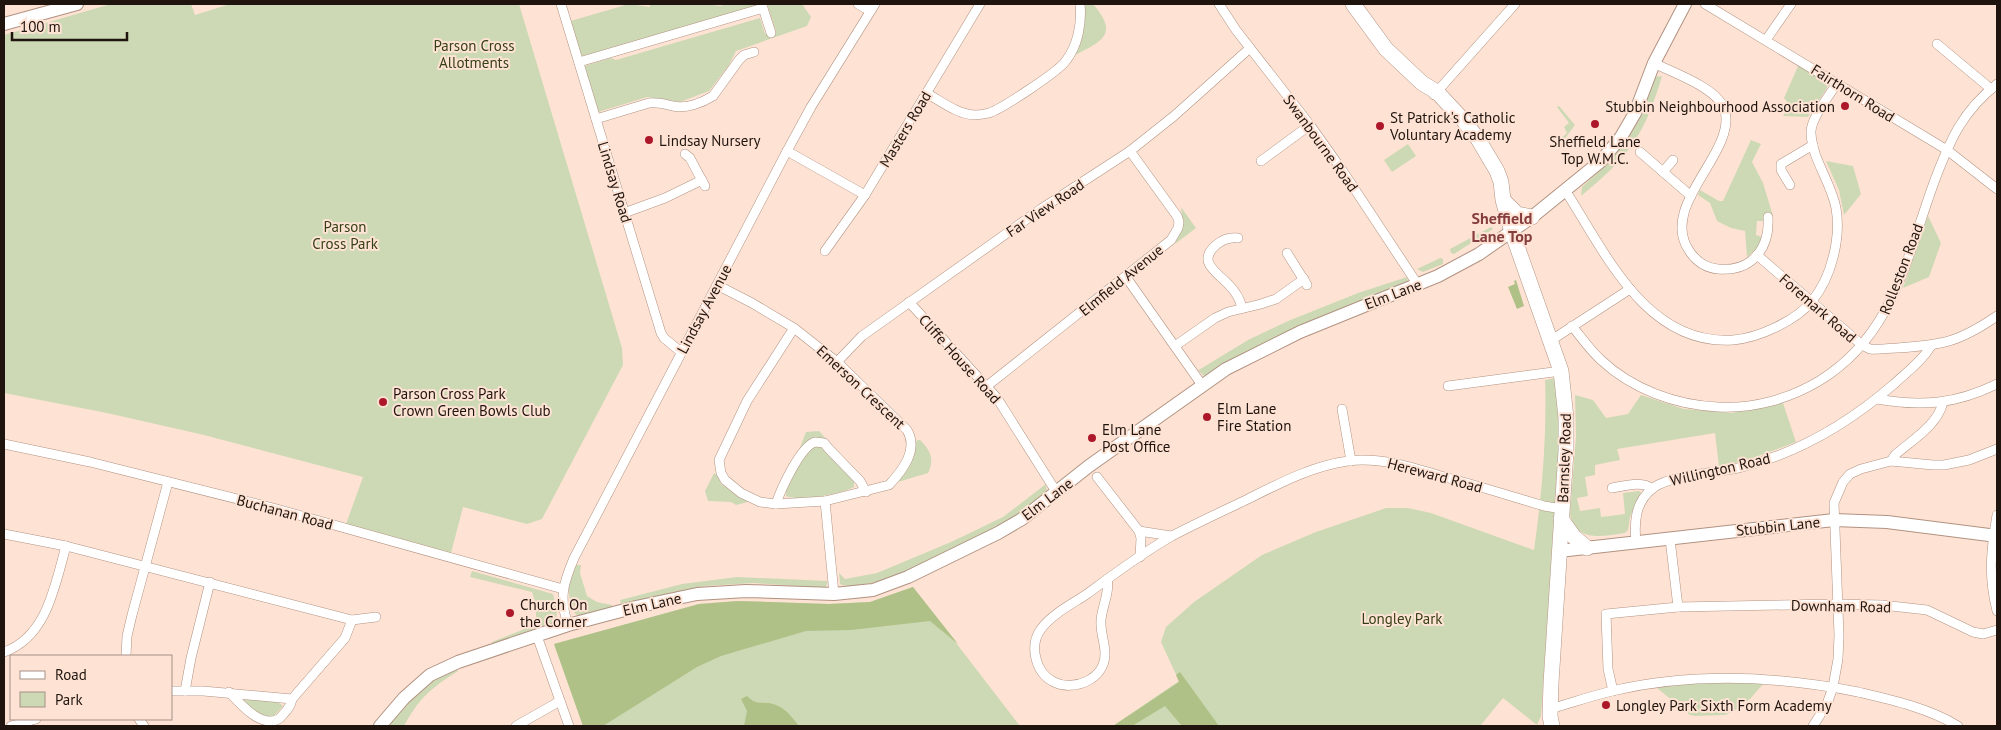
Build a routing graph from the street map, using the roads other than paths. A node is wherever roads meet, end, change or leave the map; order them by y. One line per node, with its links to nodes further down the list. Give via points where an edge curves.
1 (77, 4): 13 (street)
2 (561, 4): 19 (street, Lindsay Road)
3 (858, 4): 12 (street)
4 (980, 4): 23 (street, Masters Road)
5 (1080, 4): 23 (street, via 1079,30 1066,62 1001,107 990,113 963,113)
6 (1219, 4): 17 (street, Swanbourne Road)
7 (1353, 4): 24 (main road, Barnsley Road, via 1386,49)
8 (1685, 4): 20 (street, Elm Lane)
9 (1704, 4): 15 (street, Fairthorn Road)
10 (1791, 4): 15 (street)
11 (1513, 5): 24 (street)
12 (872, 8): 29 (street, Lindsay Avenue)
13 (4, 24)
14 (771, 33): 19 (street, via 763,8)
15 (1766, 40): 21 (street, Fairthorn Road)
16 (1937, 44): 22 (street)
17 (1250, 48): 26 (street, Swanbourne Road); 30 (street, Far View Road)
18 (754, 52): 25 (street, via 739,60 708,99 684,107 649,103)
19 (580, 62): 25 (street, Lindsay Road)
20 (1654, 63): 38 (street, Elm Lane, via 1638,107 1621,137 1601,160); 40 (street, via 1708,91 1721,102 1724,111 1726,121 1722,136)
21 (1837, 83): 27 (street, via 1812,124); 28 (street, Fairthorn Road)
22 (1994, 86): 28 (street, Rolleston Road, via 1962,119)
23 (926, 93): 39 (street, Masters Road)
24 (1434, 94): 41 (main road, Barnsley Road, via 1464,121 1489,157 1501,182)
25 (596, 118): 42 (street, Lindsay Road)
26 (1310, 125): 34 (street); 52 (street, Swanbourne Road)
27 (1814, 145): 36 (street, via 1781,164); 55 (street, via 1832,190 1838,226 1833,256)
28 (1947, 150): 37 (street, Fairthorn Road); 62 (street, Rolleston Road, via 1893,298)
29 (787, 151): 39 (street); 51 (street, Lindsay Avenue)
30 (1130, 151): 50 (street, Elmfield Avenue, via 1179,222 1171,240); 54 (street, Far View Road, via 1041,209)
31 (1640, 152): 35 (street)
32 (685, 154): 42 (street, via 703,183)
33 (1673, 160): 35 (street)
34 (1261, 161)
35 (1663, 172): 40 (street)
36 (1790, 185)
37 (1997, 189)
38 (1565, 190): 43 (street, Elm Lane); 53 (street)
39 (866, 194): 47 (street, Masters Road)
40 (1691, 196): 49 (street, via 1682,221 1682,232 1695,259 1709,268 1731,269 1750,262)
41 (1503, 200): 43 (main road, via 1517,214); 45 (main road, Barnsley Road)
42 (624, 213): 64 (street, Lindsay Road, via 661,333)
43 (1532, 217): 45 (street, Elm Lane)
44 (1768, 217): 49 (street, via 1766,241)
45 (1512, 232): 52 (street, Elm Lane, via 1457,267); 60 (main road, Barnsley Road)
46 (1238, 238): 56 (street, via 1219,242 1209,252 1208,259 1210,267 1236,293)
47 (825, 252)
48 (1287, 253): 56 (street, via 1305,282 1276,298)
49 (1757, 255): 55 (street, Foremark Road)
50 (1126, 277): 61 (street); 69 (street, Elmfield Avenue)
51 (717, 285): 59 (street, Emerson Crescent); 64 (street, Lindsay Avenue)
52 (1418, 285): 68 (street, Elm Lane, via 1300,332)
53 (1630, 288): 55 (street, via 1643,304 1672,327 1708,339 1742,339 1762,334); 58 (street)
54 (910, 302): 65 (street, Far View Road, via 862,336); 69 (street, Cliffe House Road)
55 (1812, 302): 62 (street, Foremark Road)
56 (1242, 308): 61 (street, via 1215,318)
57 (1997, 316): 63 (street, Foremark Road, via 1967,335)
58 (1572, 326): 60 (street); 62 (street, Rolleston Road, via 1602,361 1628,380 1661,396 1727,408 1756,405 1793,394 1827,376)
59 (794, 328): 65 (street, Emerson Crescent); 85 (street, Emerson Crescent, via 747,401 719,460 721,473 732,487 760,502)
60 (1550, 341): 66 (main road, Barnsley Road)
61 (1175, 346): 68 (street)
62 (1862, 346): 63 (street, Foremark Road, via 1878,350)
63 (1931, 346): 71 (street, Willington Road)
64 (681, 352): 102 (street, Lindsay Avenue, via 574,558)
65 (837, 362): 82 (street, Emerson Crescent, via 902,423 912,442 909,456 889,485)
66 (1561, 371): 70 (street); 86 (main road, Barnsley Road, via 1566,418)
67 (1997, 384): 72 (street)
68 (1202, 385): 83 (street, Elm Lane)
69 (987, 386): 83 (street, Cliffe House Road)
70 (1448, 386)
71 (1877, 398): 72 (street, via 1898,403); 81 (street, Willington Road, via 1821,436 1770,458 1739,468 1670,480)
72 (1944, 402): 76 (street, via 1935,420)
73 (1342, 410): 77 (street)
74 (4, 444): 79 (street, Buchanan Road)
75 (1997, 449): 76 (street, via 1944,465)
76 (1891, 460): 88 (street, via 1850,474 1834,503)
77 (1351, 461): 86 (street, Hereward Road, via 1374,460 1402,465); 91 (street, Hereward Road, via 1294,476)
78 (1097, 477): 89 (street)
79 (168, 482): 99 (street); 102 (street, Buchanan Road)
80 (1612, 488): 81 (street, Willington Road, via 1641,484)
81 (1652, 489): 94 (street, Willington Road, via 1636,512)
82 (866, 492): 84 (street, Emerson Crescent); 85 (street, via 860,481 824,443 814,442 805,447)
83 (1056, 493): 103 (street, Elm Lane, via 998,533 908,577 873,590)
84 (825, 501): 85 (street, Emerson Crescent); 103 (street)
85 (776, 504)
86 (1562, 514): 96 (main road, via 1574,537); 97 (main road, Barnsley Road)
87 (1997, 515): 92 (street)
88 (1834, 520): 92 (street, Stubbin Lane, via 1887,522); 93 (street, Stubbin Lane); 104 (street)
89 (1139, 531): 91 (street); 98 (street)
90 (4, 534): 95 (street)
91 (1172, 536): 98 (street, Hereward Road)
92 (1995, 536): 106 (street, via 1990,551 1990,573)
93 (1670, 539): 94 (street, Stubbin Lane); 105 (street)
94 (1636, 543): 96 (street, Stubbin Lane)
95 (66, 546): 99 (street); 112 (street, via 48,607 31,634 20,645)
96 (1588, 548): 97 (street, Stubbin Lane)
97 (1559, 550): 121 (main road, Barnsley Road)
98 (1140, 556): 100 (street, Hereward Road)
99 (145, 565): 101 (street); 113 (street, via 127,636)
100 (1107, 579): 100 (street, Hereward Road, via 1049,621 1038,634 1035,648 1038,662 1041,671 1054,682 1072,685 1088,681 1103,664 1101,624)
101 (210, 582): 108 (street); 115 (street)
102 (563, 589): 109 (street, Lindsay Avenue)
103 (834, 594): 109 (street, Elm Lane, via 746,591 697,594)
104 (1838, 604): 105 (street, Downham Road); 110 (street, Downham Road, via 1927,610 1973,632 1983,634); 114 (street, via 1838,659)
105 (1678, 607): 116 (street, Downham Road, via 1606,614 1608,669)
106 (1997, 611)
107 (376, 617): 108 (street)
108 (352, 620): 119 (street, via 345,638)
109 (568, 625): 111 (street, Elm Lane)
110 (1997, 630)
111 (537, 636): 120 (street); 124 (street, Elm Lane, via 458,662 430,675)
112 (4, 652)
113 (126, 655)
114 (1833, 687): 116 (street, via 1770,678 1739,678 1680,680); 128 (street); 129 (street, via 1891,700 1935,714)
115 (185, 691): 117 (street); 118 (street)
116 (1613, 691): 121 (street)
117 (172, 692)
118 (229, 692): 119 (street); 119 (street, via 247,712 269,726 275,724 289,708)
119 (292, 699)
120 (560, 701): 125 (street); 126 (street)
121 (1550, 709): 127 (main road, Barnsley Road)
122 (32, 720): 123 (street)
123 (11, 726)
124 (380, 726)
125 (516, 726)
126 (569, 726)
127 (1552, 726)
128 (1813, 726)
129 (1958, 726)

